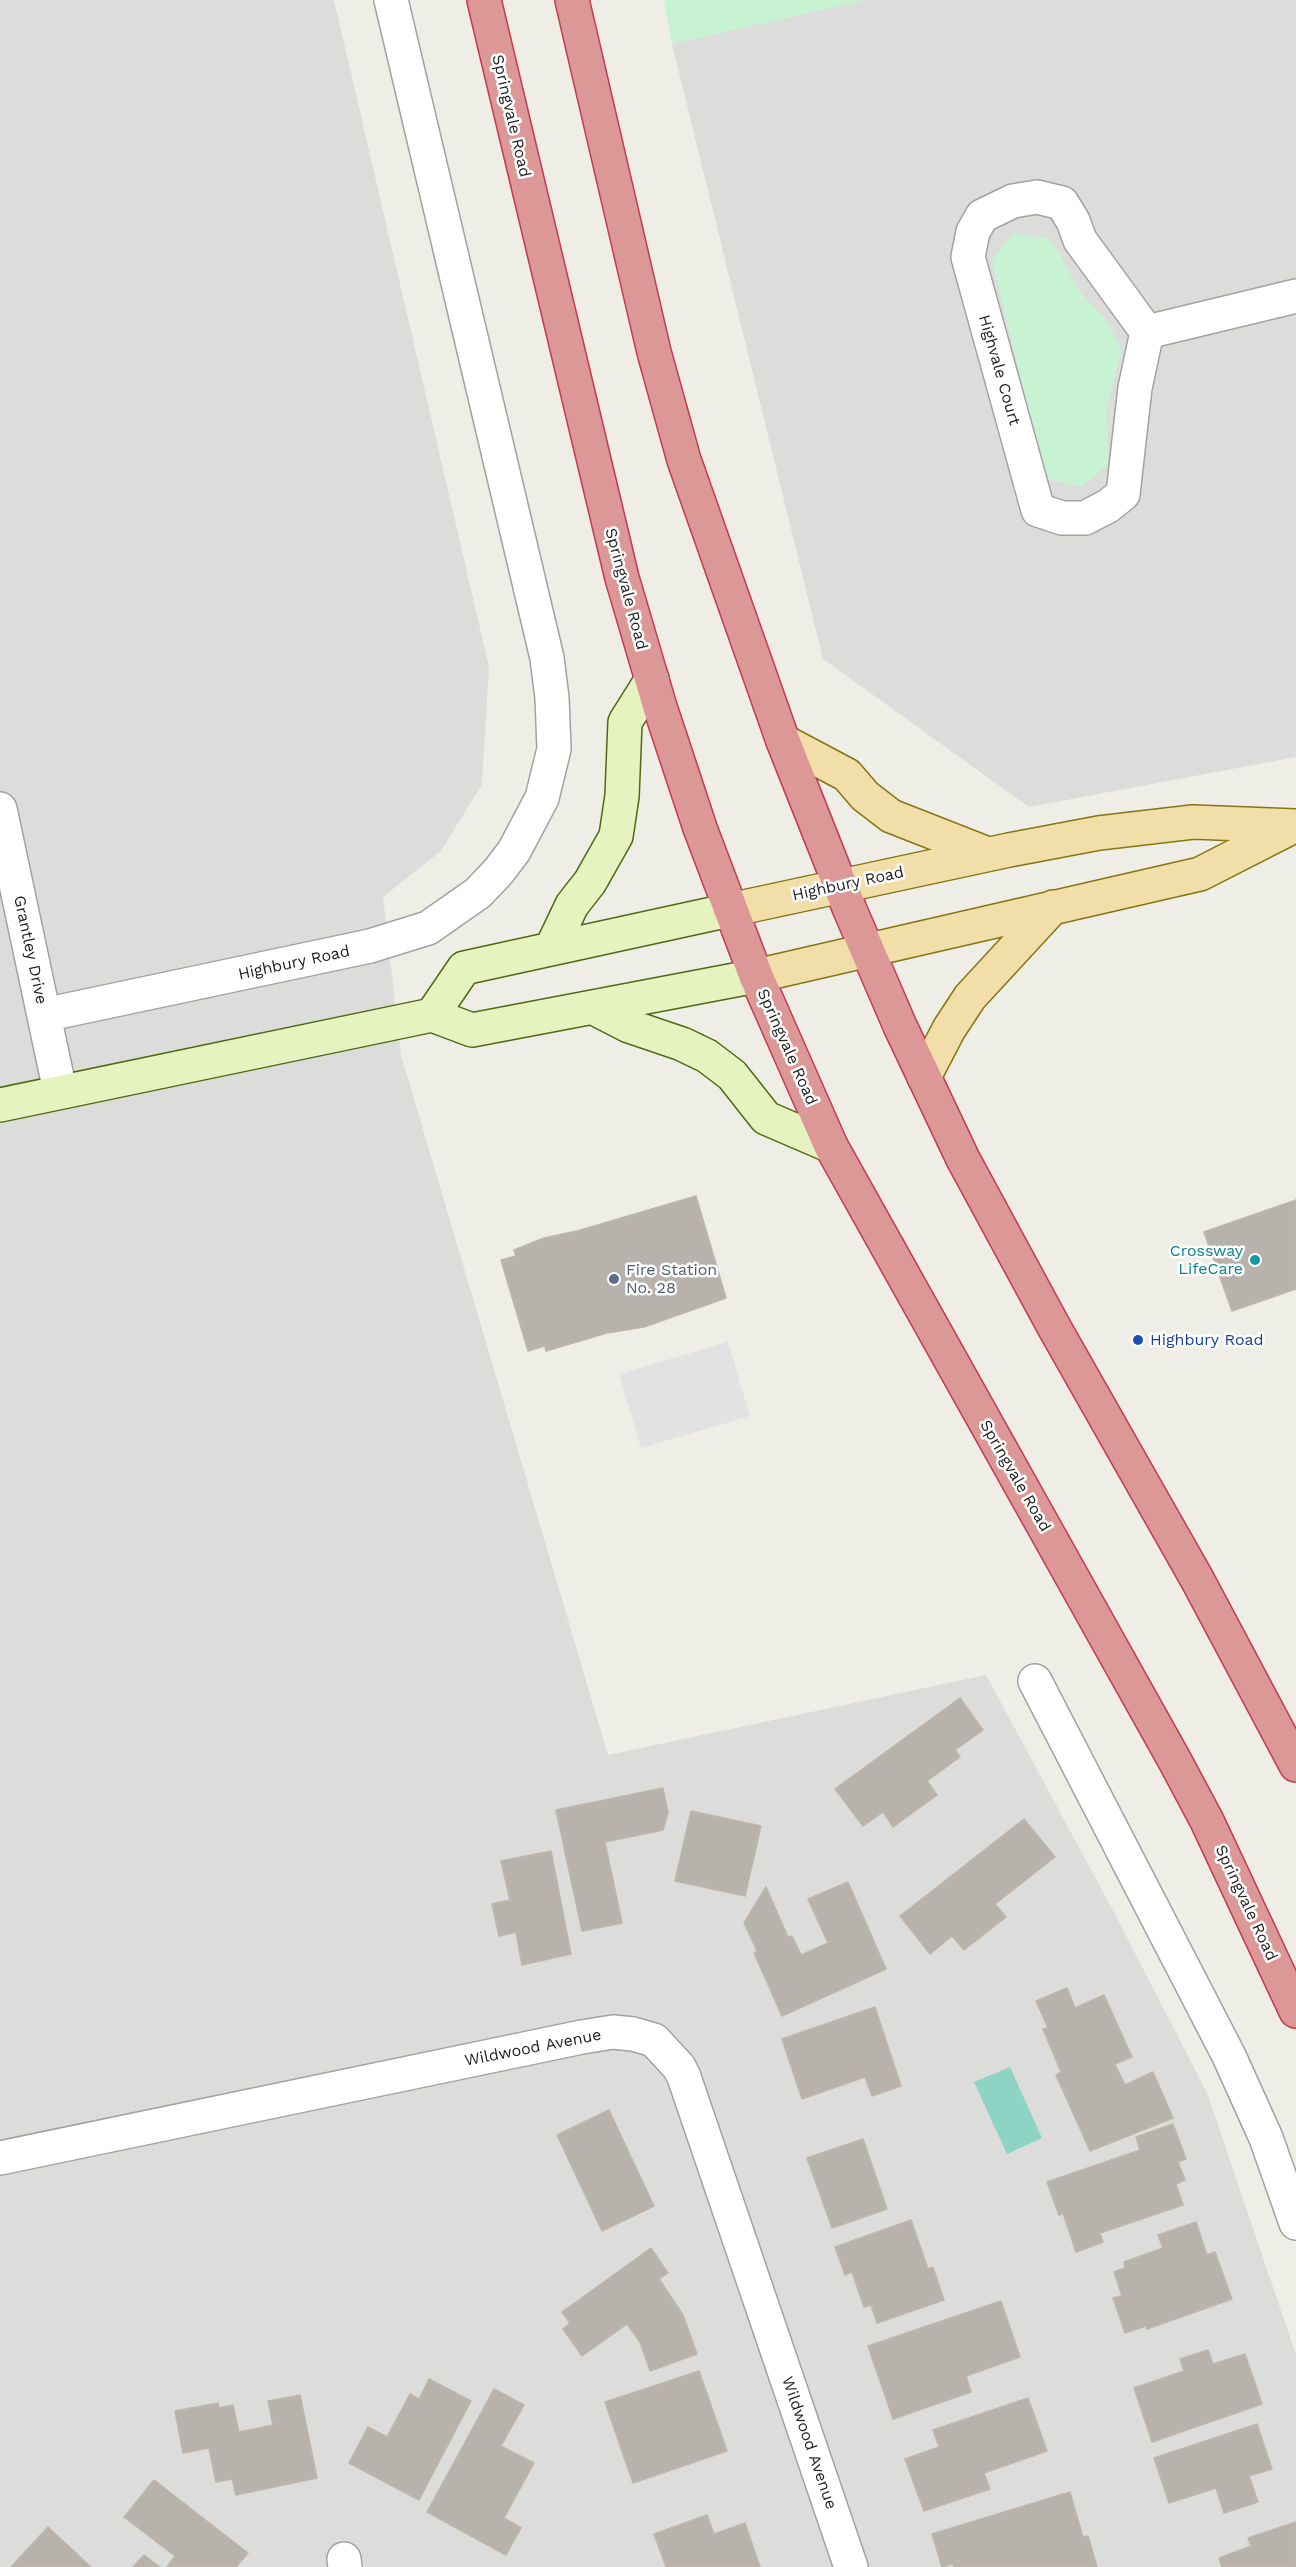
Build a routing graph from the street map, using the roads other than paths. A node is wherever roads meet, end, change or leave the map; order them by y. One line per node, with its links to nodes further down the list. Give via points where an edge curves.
1 (391, 0): 18 (street, Highbury Road, via 547,658 554,749 542,798 514,851 478,893 428,928 403,938)
2 (484, 0): 6 (highway, Springvale Road, via 605,513)
3 (572, 0): 7 (highway, via 679,440)
4 (1296, 296): 5 (street)
5 (1147, 332): 5 (street, Highvale Court, via 1135,388 1123,494 1085,518 1062,518 1038,510 968,257 973,232 982,216 1012,201 1037,197 1062,203 1080,240)
6 (652, 679): 13 (highway, Springvale Road); 14 (main road, via 625,722 616,836 590,882 572,904)
7 (783, 741): 10 (main road, via 847,775 865,796 891,816); 11 (highway)
8 (0, 809): 18 (street, Grantley Drive)
9 (1294, 826): 10 (main road, Highbury Road, via 1193,822 1099,833); 12 (main road, Highbury Road, via 1200,874)
10 (988, 854): 11 (main road, Highbury Road)
11 (840, 886): 13 (main road, Highbury Road); 15 (highway)
12 (1053, 907): 15 (main road, Highbury Road); 20 (main road, via 970,997)
13 (730, 910): 14 (main road, Highbury Road); 16 (highway, Springvale Road)
14 (552, 947): 19 (main road, Highbury Road, via 464,968)
15 (867, 951): 16 (main road, Highbury Road); 20 (highway)
16 (756, 976): 17 (main road, Highbury Road); 23 (highway, Springvale Road)
17 (594, 1008): 19 (main road, Highbury Road, via 472,1030); 23 (main road, via 707,1056 732,1075 766,1118)
18 (44, 1015): 21 (street, Grantley Drive)
19 (432, 1016): 21 (main road)
20 (924, 1077): 25 (highway, via 1049,1319 1192,1570)
21 (60, 1091): 22 (main road)
22 (0, 1105)
23 (831, 1146): 26 (highway, Springvale Road, via 1175,1761)
24 (1035, 1681): 28 (street, via 1229,2056 1266,2138)
25 (1296, 1765)
26 (1296, 2011)
27 (0, 2158): 29 (street, Wildwood Avenue, via 582,2037 613,2032 654,2040 684,2077)
28 (1296, 2223)
29 (851, 2567)

